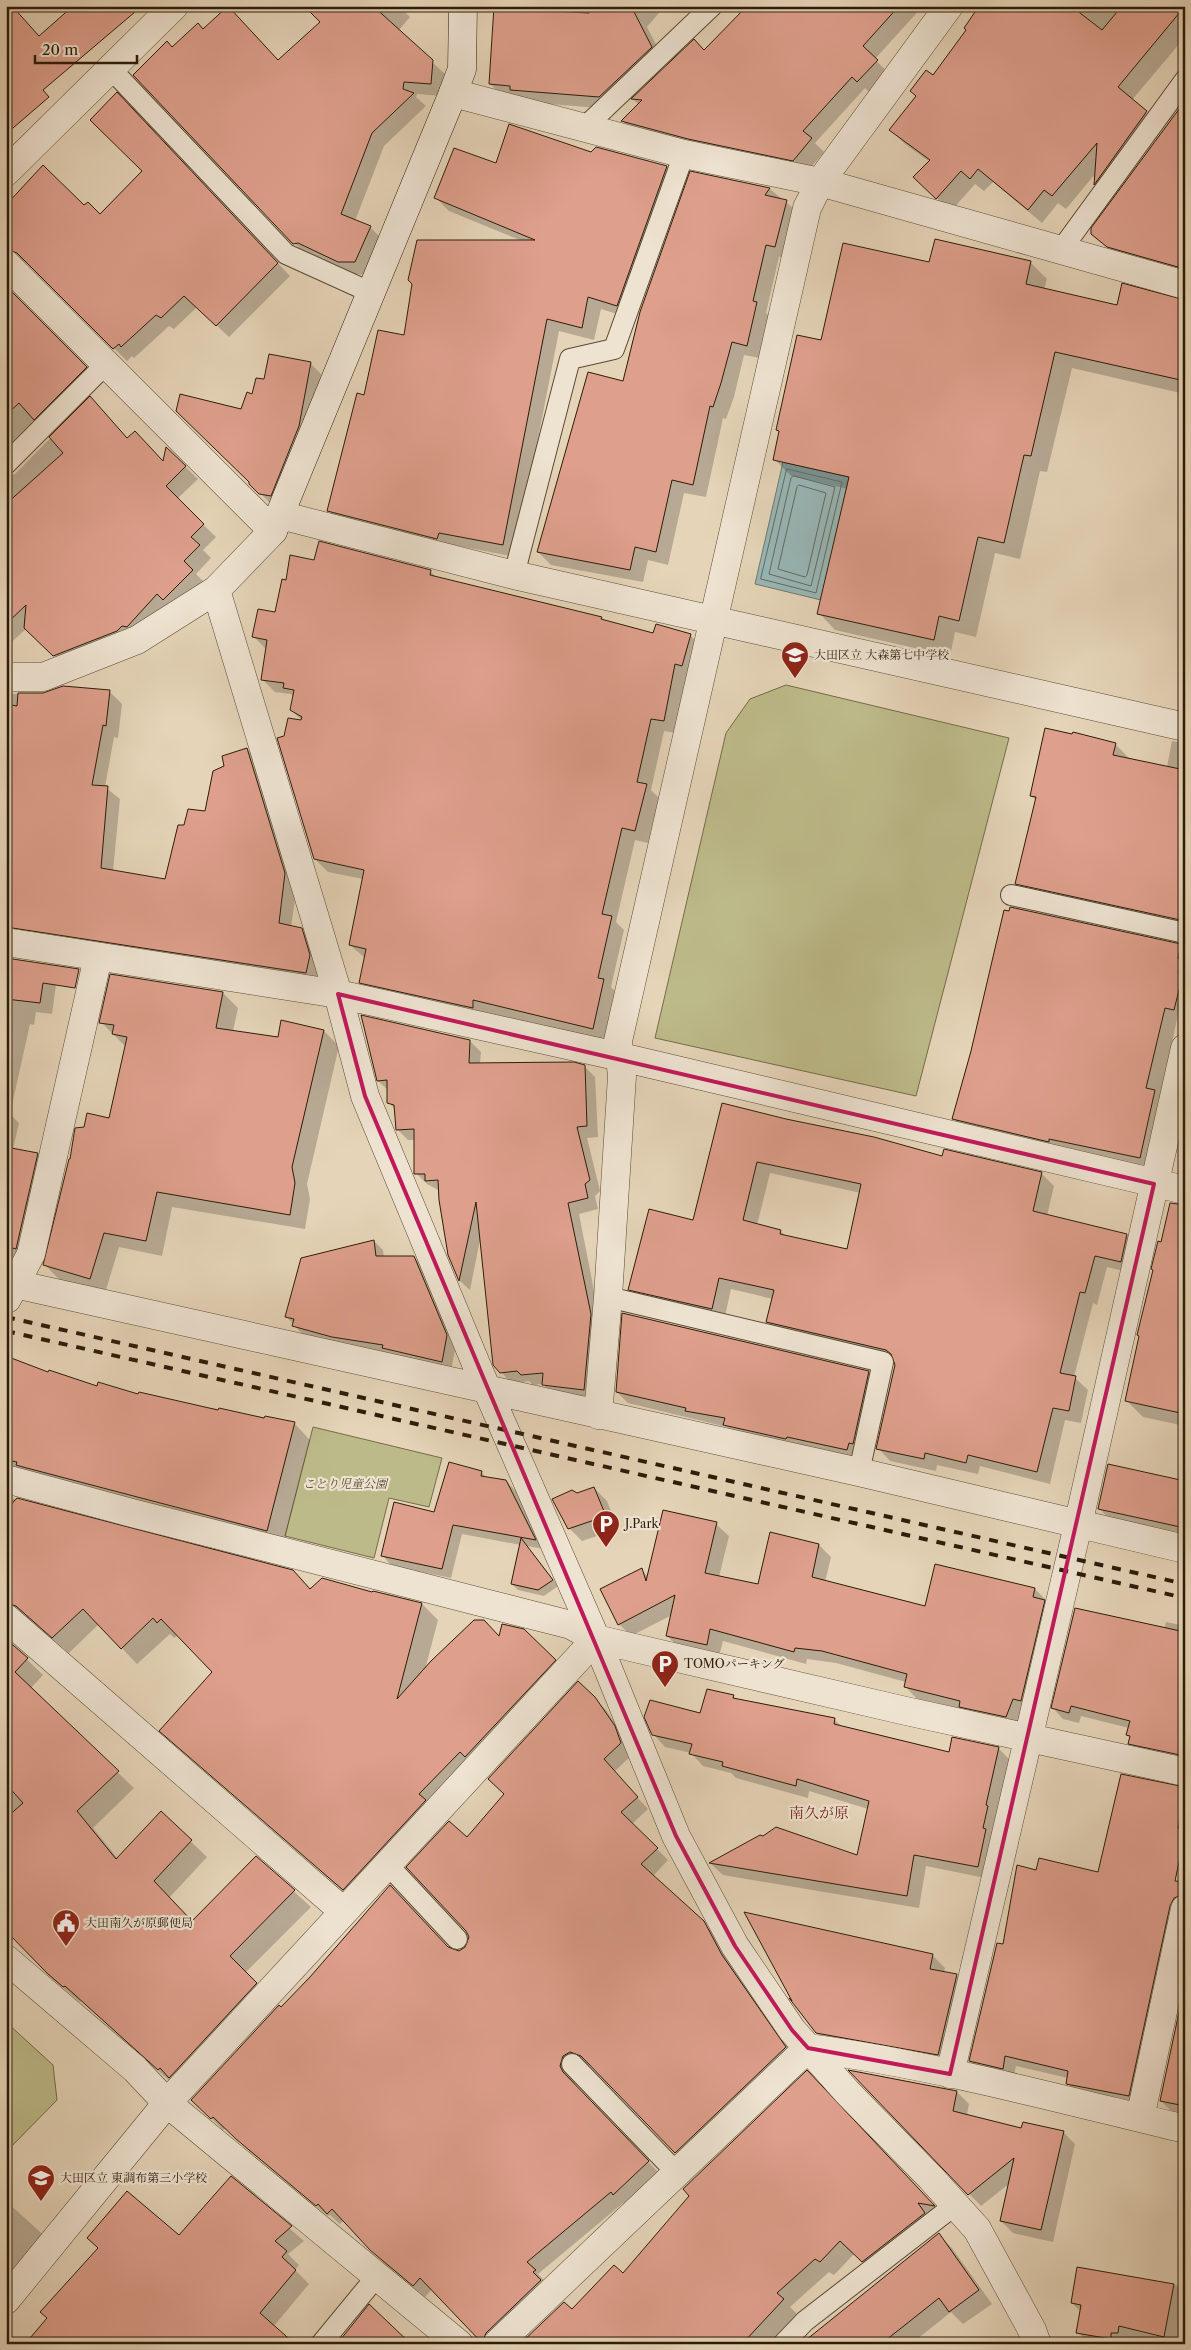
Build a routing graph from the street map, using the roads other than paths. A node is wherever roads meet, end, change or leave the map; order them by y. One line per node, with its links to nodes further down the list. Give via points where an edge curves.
1 (174, 6): 5 (street)
2 (463, 6): 7 (street, via 462,69)
3 (712, 6): 8 (lane)
4 (949, 6): 11 (street)
5 (111, 68): 10 (street); 15 (lane, via 286,254)
6 (1185, 80): 12 (lane)
7 (453, 92): 8 (street); 15 (street)
8 (585, 127): 9 (street)
9 (684, 154): 11 (street); 19 (lane, via 614,349 570,359)
10 (6, 172)
11 (820, 182): 12 (street); 21 (street, via 807,208)
12 (1061, 250): 14 (street)
13 (6, 264): 16 (street)
14 (1185, 285)
15 (372, 293): 18 (street)
16 (106, 364): 17 (lane); 18 (street)
17 (6, 464)
18 (277, 523): 19 (street); 20 (street)
19 (514, 575): 21 (street)
20 (216, 590): 22 (street, via 137,640 43,677); 28 (street)
21 (714, 620): 23 (street); 30 (street, via 618,1041)
22 (6, 677)
23 (1185, 728)
24 (1012, 895): 25 (lane)
25 (1185, 933)
26 (6, 942): 27 (street)
27 (98, 957): 28 (street); 33 (street, via 32,1254)
28 (338, 994): 30 (street); 35 (street, via 365,1096)
29 (1185, 1048): 31 (street)
30 (621, 1057): 31 (street); 34 (street, via 622,1085)
31 (1154, 1184): 32 (street); 39 (street)
32 (1185, 1190)
33 (9, 1289): 35 (street)
34 (608, 1297): 36 (street); 37 (lane, via 883,1362)
35 (488, 1390): 36 (street); 42 (street)
36 (598, 1415): 37 (street)
37 (859, 1472): 39 (street)
38 (6, 1479): 42 (street, via 571,1625)
39 (1078, 1525): 40 (street); 43 (street)
40 (1185, 1549)
41 (6, 1618): 47 (street)
42 (596, 1639): 43 (street); 45 (street); 50 (street, via 676,1836 735,1946 792,2030)
43 (1028, 1737): 44 (street); 52 (street)
44 (1185, 1772)
45 (388, 1864): 47 (street); 48 (lane)
46 (1185, 1909): 54 (street)
47 (343, 1911): 53 (street)
48 (457, 1939)
49 (6, 1959): 53 (street, via 135,2069)
50 (808, 2048): 52 (street, via 862,2055); 56 (street); 57 (street)
51 (572, 2064): 56 (lane)
52 (950, 2074): 54 (street)
53 (167, 2103): 58 (street); 59 (street)
54 (1140, 2118): 55 (street)
55 (1185, 2129)
56 (678, 2173): 62 (street)
57 (955, 2205): 63 (lane, via 805,2321); 64 (street, via 977,2229)
58 (377, 2276): 60 (lane); 61 (street)
59 (6, 2300)
60 (321, 2344)
61 (459, 2344)
62 (497, 2344)
63 (783, 2344)
64 (1037, 2344)

